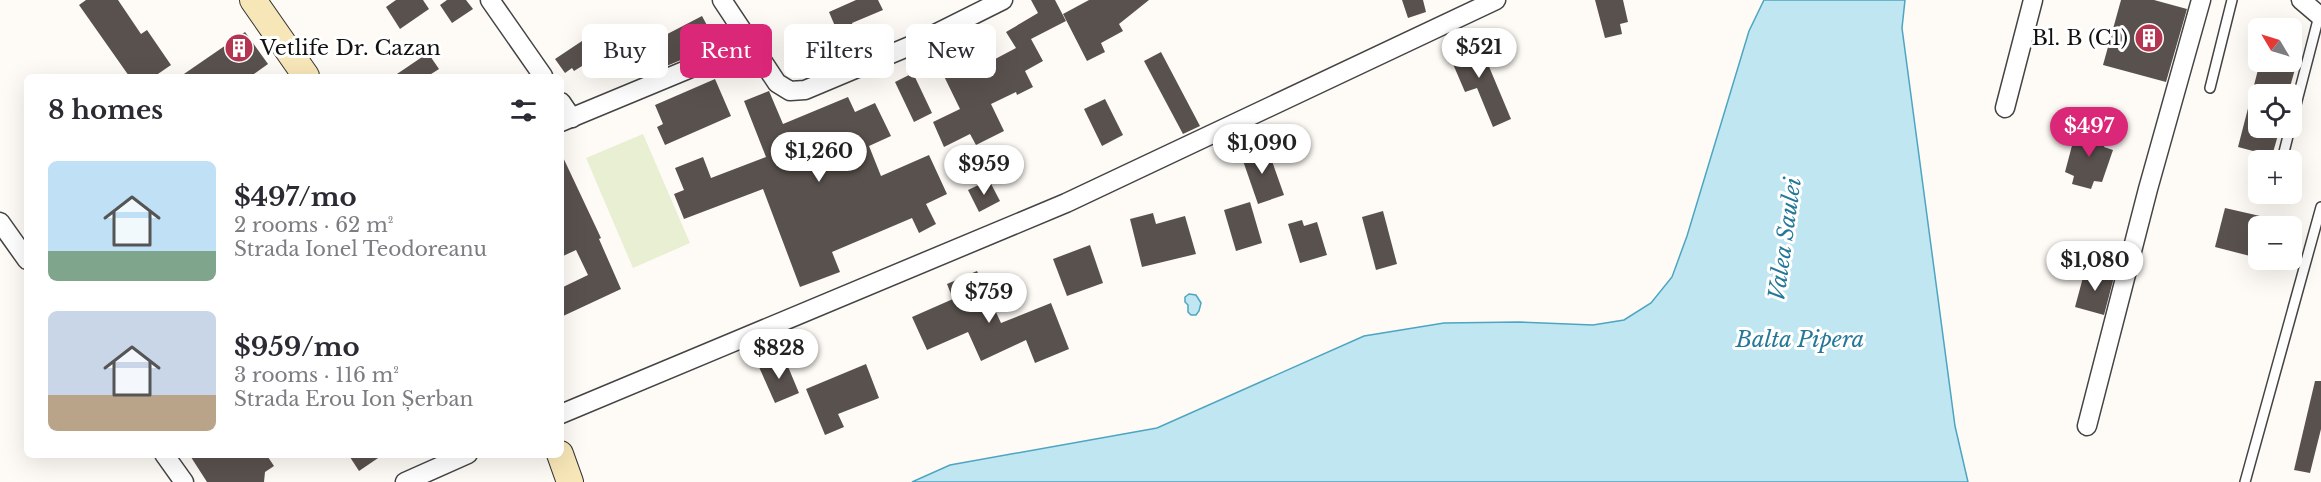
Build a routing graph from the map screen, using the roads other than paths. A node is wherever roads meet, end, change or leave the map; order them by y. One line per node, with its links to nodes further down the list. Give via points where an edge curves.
1 (253, 0): 13 (main road)
2 (490, 0): 14 (street)
3 (722, 0): 11 (street)
4 (1003, 0): 15 (street, via 917,43 805,90 790,92)
5 (1496, 0): 23 (street, via 1066,203)
6 (2033, 0): 18 (street)
7 (2201, 0): 24 (street)
8 (2232, 0): 17 (lane)
9 (2301, 0): 10 (street)
10 (2320, 17): 16 (lane)
11 (737, 24)
12 (680, 73): 19 (street)
13 (305, 74)
14 (542, 74)
15 (772, 76)
16 (2302, 84)
17 (2210, 88)
18 (2005, 108)
19 (567, 120)
20 (2321, 207): 31 (lane)
21 (0, 222): 22 (street)
22 (24, 256)
23 (564, 413)
24 (2087, 426)
25 (167, 458): 28 (street)
26 (459, 458): 29 (street)
27 (561, 458): 30 (main road)
28 (184, 482)
29 (405, 482)
30 (570, 482)
31 (2245, 482)

